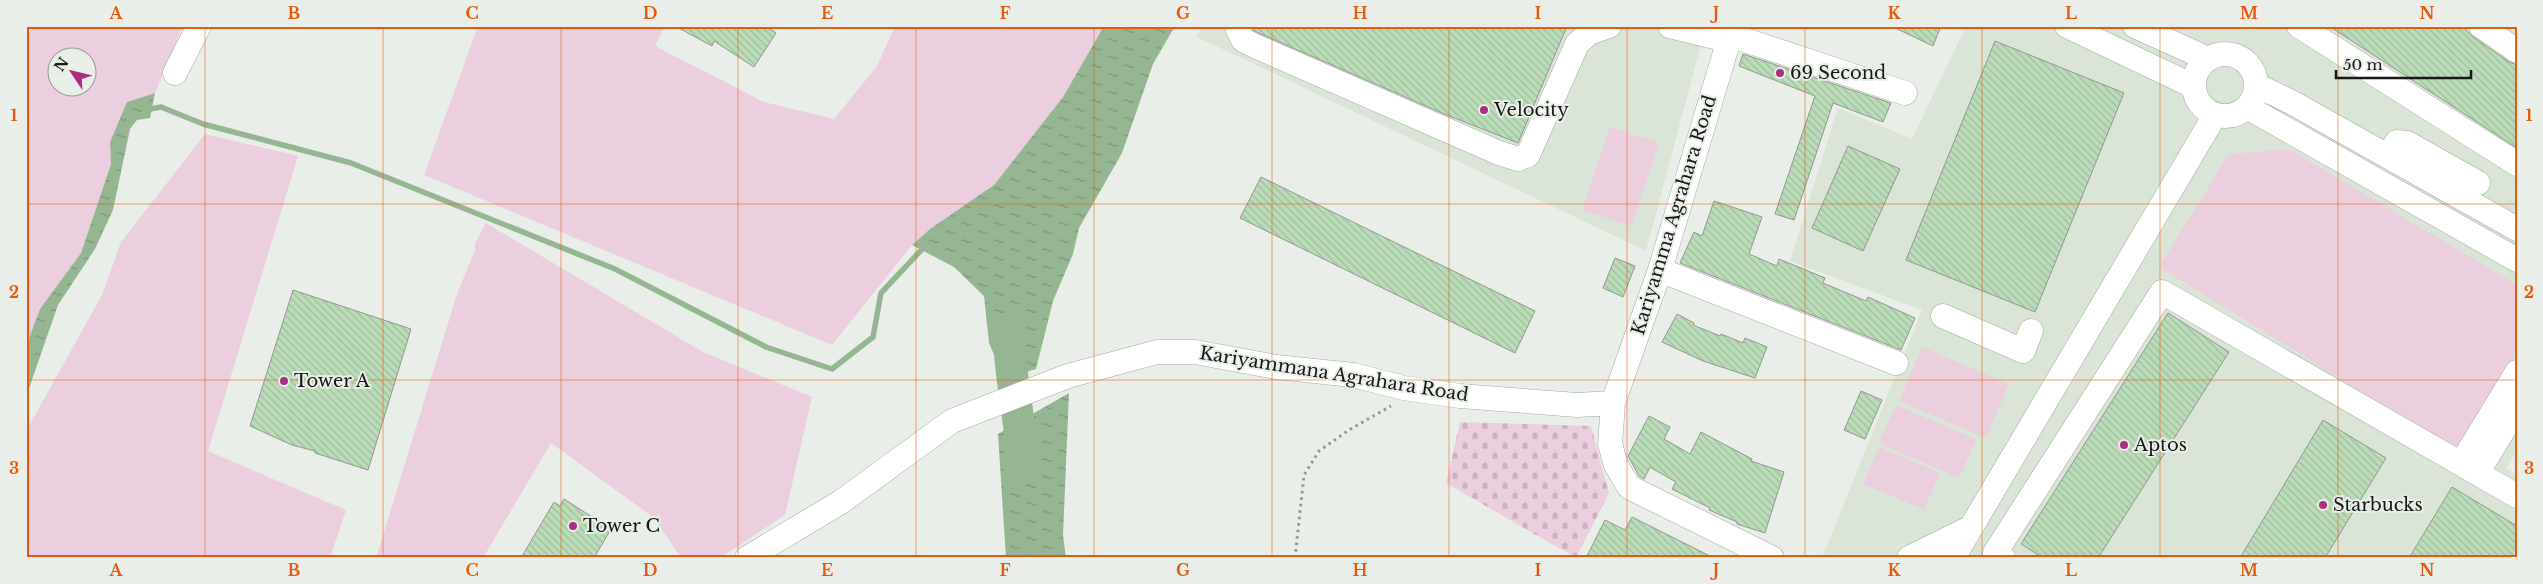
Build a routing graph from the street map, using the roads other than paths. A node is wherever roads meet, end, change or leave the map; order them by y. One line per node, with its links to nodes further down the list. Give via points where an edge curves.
1 (199, 26): 13 (street)
2 (1239, 26): 3 (street, via 1243,40 1254,46 1518,159 1528,155 1577,44 1589,33)
3 (1609, 26)
4 (1670, 26): 9 (street)
5 (2067, 26): 10 (street)
6 (2135, 26): 12 (street)
7 (2299, 26): 20 (street)
8 (2481, 26): 11 (street)
9 (1730, 34): 16 (street); 24 (street, Kariyamma Agrahara Road)
10 (2110, 35): 15 (street)
11 (2517, 51)
12 (2208, 59): 14 (street, via 2226,54 2244,60 2255,75); 15 (street, via 2195,75)
13 (175, 73)
14 (2256, 85): 17 (street, via 2255,95); 19 (street)
15 (2193, 86): 18 (street, via 2201,106)
16 (1905, 93)
17 (2247, 107): 18 (street, via 2234,115); 23 (street)
18 (2215, 115): 33 (street)
19 (2387, 156): 21 (street, via 2397,142 2407,143); 22 (street)
20 (2517, 164)
21 (2478, 183)
22 (2517, 229)
23 (2517, 260)
24 (1660, 270): 27 (street); 29 (street, Kariyamma Agrahara Road)
25 (1943, 316): 26 (street, via 2023,351)
26 (2031, 331)
27 (1896, 362)
28 (2517, 372): 31 (street)
29 (1613, 403): 34 (street, Kariyammana Agrahara Road, via 1577,405 1420,390 1353,375 1276,367 1196,352 1157,352 1068,376 952,421 841,502); 35 (street, Kariyamma Agrahara Road, via 1610,444 1616,465 1629,488)
30 (2517, 408): 31 (street)
31 (2469, 469): 32 (street); 38 (street, via 2162,292 1996,553)
32 (2517, 496)
33 (1970, 528): 36 (street); 37 (street)
34 (747, 558)
35 (1772, 558)
36 (1910, 558)
37 (1953, 558)
38 (2003, 558)

